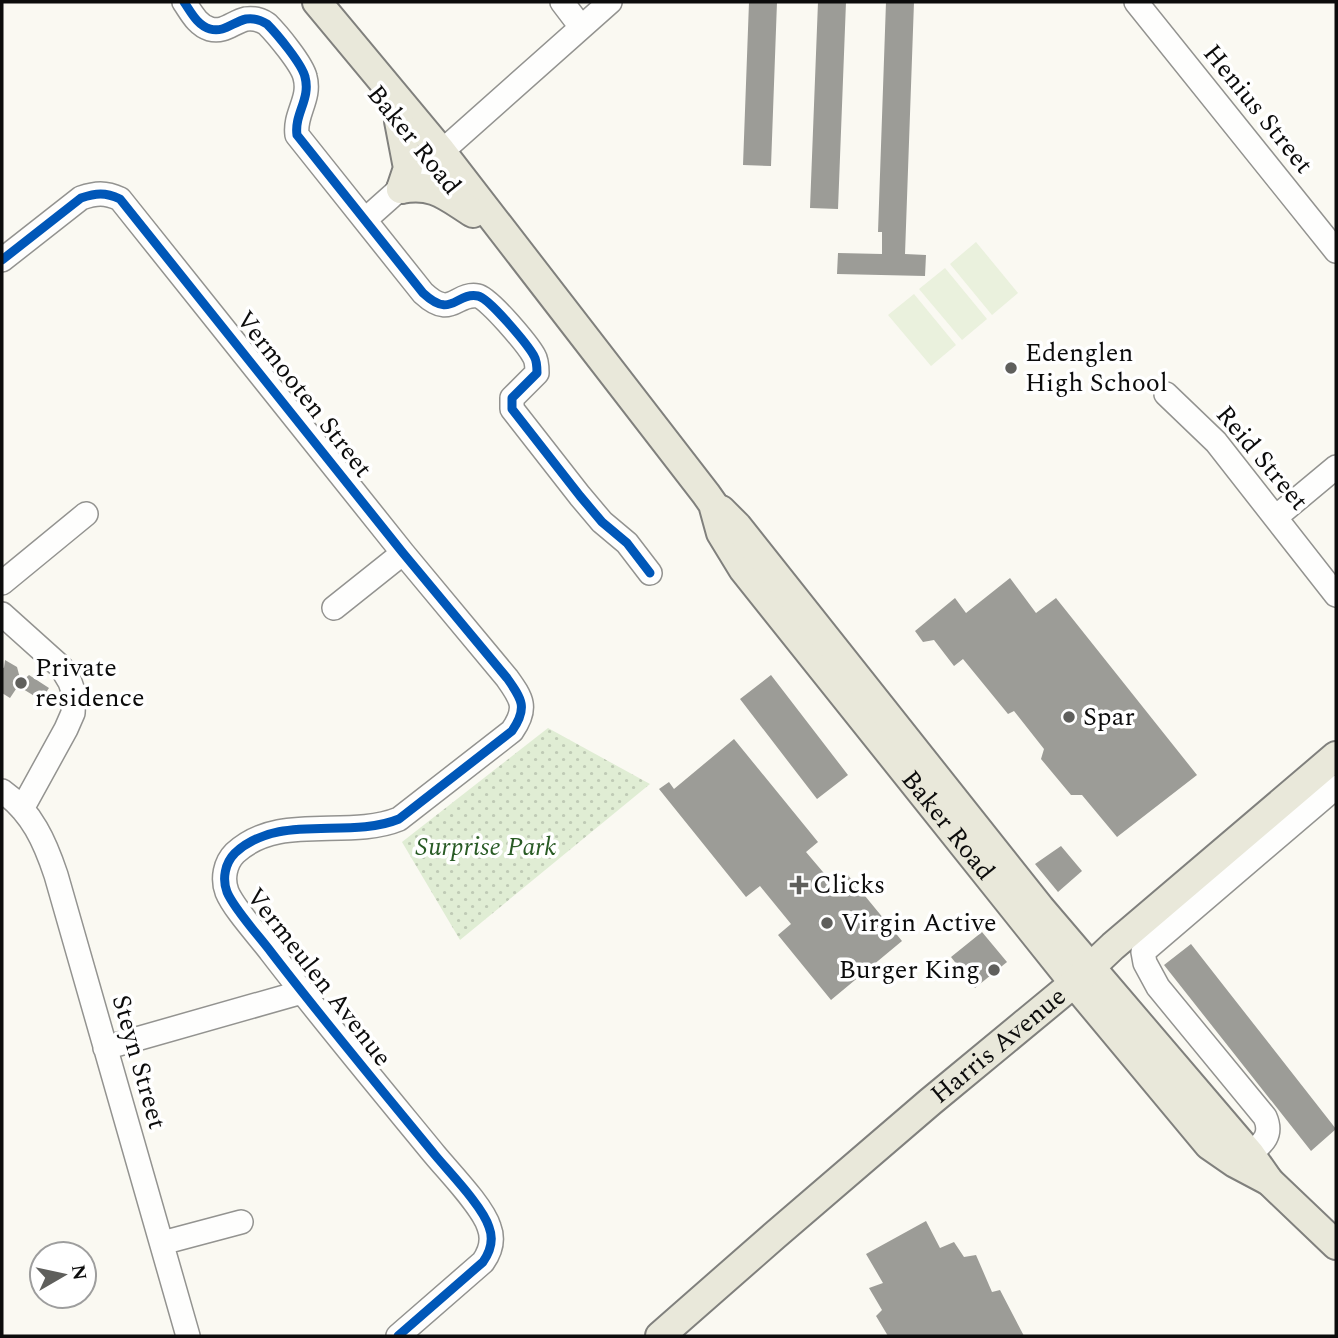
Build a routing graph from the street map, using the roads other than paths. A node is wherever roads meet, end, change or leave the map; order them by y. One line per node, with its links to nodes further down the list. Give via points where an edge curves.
1 (184, 2): 11 (street, via 201,25 212,30 246,19 265,23 303,69 306,80 295,124 298,135)
2 (317, 2): 7 (main road, Baker Road, via 345,52); 8 (main road, Baker Road)
3 (562, 2): 6 (street)
4 (610, 2): 6 (street)
5 (1136, 2): 12 (street, Henius Street)
6 (581, 27): 8 (street)
7 (399, 121): 8 (main road, Baker Road); 9 (main road, via 408,160)
8 (436, 157): 9 (street); 10 (main road, Baker Road); 14 (main road, Baker Road)
9 (401, 188): 10 (main road, via 437,189); 11 (street)
10 (472, 214): 14 (main road, Baker Road, via 501,249)
11 (366, 219): 20 (street, via 432,302 454,304 474,296 489,300 534,356 537,373 512,398 512,409 586,503)
12 (1336, 251)
13 (2, 260): 19 (street, Vermooten Street, via 81,198 107,193 120,199)
14 (528, 265): 30 (main road, Baker Road, via 713,504 737,526 904,737)
15 (1166, 394): 18 (street, Reid Street, via 1216,442)
16 (1336, 467): 18 (street)
17 (86, 514): 21 (street)
18 (1276, 517): 22 (street, Reid Street)
19 (403, 553): 23 (street); 25 (street, Vermooten Street, via 518,694 522,713)
20 (650, 573)
21 (2, 583)
22 (1336, 595)
23 (334, 608)
24 (2, 614): 29 (street, via 61,667 74,694 73,713)
25 (512, 731): 31 (street, Vermeulen Avenue, via 399,819 366,828 278,832 233,855 224,874 228,894)
26 (1336, 755): 30 (main road, Harris Avenue)
27 (1336, 787): 33 (street, via 1143,952 1158,987 1265,1117 1266,1141)
28 (2, 791): 29 (street, Steyn Street)
29 (22, 809): 32 (street, Steyn Street, via 40,832 53,865)
30 (1082, 976): 33 (main road, Baker Road); 34 (main road, Baker Road, via 1156,1084 1209,1145); 38 (main road, Harris Avenue)
31 (302, 992): 32 (street); 40 (street, Vermeulen Avenue, via 462,1188 485,1218 491,1237 483,1262)
32 (105, 1048): 36 (street, Steyn Street)
33 (1250, 1154): 34 (main road, Baker Road)
34 (1269, 1181): 37 (main road, Baker Road)
35 (242, 1222): 36 (street)
36 (162, 1243): 39 (street, Steyn Street)
37 (1336, 1245)
38 (693, 1306): 41 (main road, Harris Avenue); 42 (main road)
39 (188, 1336)
40 (398, 1336)
41 (660, 1336)
42 (677, 1336)

